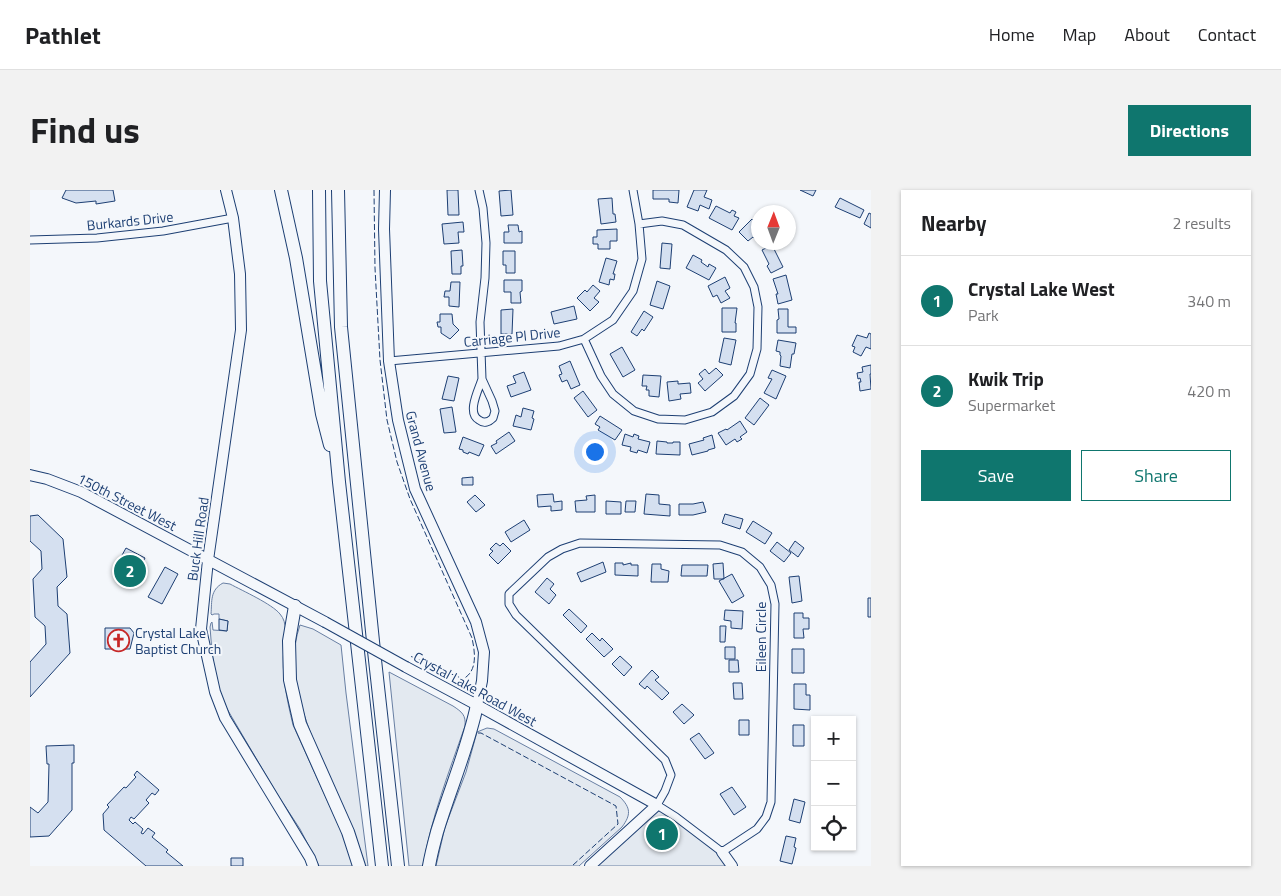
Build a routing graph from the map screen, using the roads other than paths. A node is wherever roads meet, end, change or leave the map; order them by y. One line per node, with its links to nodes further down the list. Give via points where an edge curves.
1 (226, 190): 8 (street, Buck Hill Road)
2 (281, 190): 16 (highway, via 296,258 322,414)
3 (319, 190): 16 (highway, via 320,280)
4 (338, 190): 25 (highway, via 341,327)
5 (385, 190): 13 (street, Grand Avenue)
6 (479, 190): 12 (street, via 486,243)
7 (633, 190): 9 (street, Carriage Pl Drive)
8 (233, 218): 10 (street, Burkards Drive, via 163,231 97,238); 17 (street, Buck Hill Road, via 240,274 241,330)
9 (639, 224): 11 (street, Carriage Pl Drive, via 642,259 633,291 612,320); 11 (street, via 662,221 683,225 726,250 744,267 754,286 758,307 757,348 750,374 734,396 712,412 686,420 658,420 634,410 613,394)
10 (30, 240)
11 (584, 339): 12 (street, Carriage Pl Drive, via 559,346)
12 (481, 353): 13 (street, Carriage Pl Drive); 14 (street)
13 (389, 361): 19 (street, Grand Avenue, via 398,420 415,489 476,622 484,652)
14 (482, 379): 14 (street, via 495,411 488,422 480,422 473,412)
15 (30, 475): 17 (street, 150th Street West, via 80,492)
16 (339, 482): 24 (highway)
17 (208, 560): 18 (street, Crystal Lake Road West); 22 (street, Buck Hill Road, via 201,630 214,692 225,718)
18 (295, 606): 19 (street, Crystal Lake Road West, bridge); 23 (highway, via 289,641 290,680 300,724 348,832)
19 (477, 705): 20 (street, Crystal Lake Road West); 26 (highway)
20 (657, 804): 21 (street, Crystal Lake Road West); 21 (street, Eileen Circle, via 671,775 665,760 516,615 509,604 509,594 548,557 562,549 580,543 720,545 742,552 760,567 771,585 775,604 771,802 757,829); 27 (street)
21 (722, 852): 28 (street)
22 (313, 866)
23 (359, 866)
24 (382, 866)
25 (398, 866)
26 (429, 866)
27 (590, 866)
28 (732, 866)

